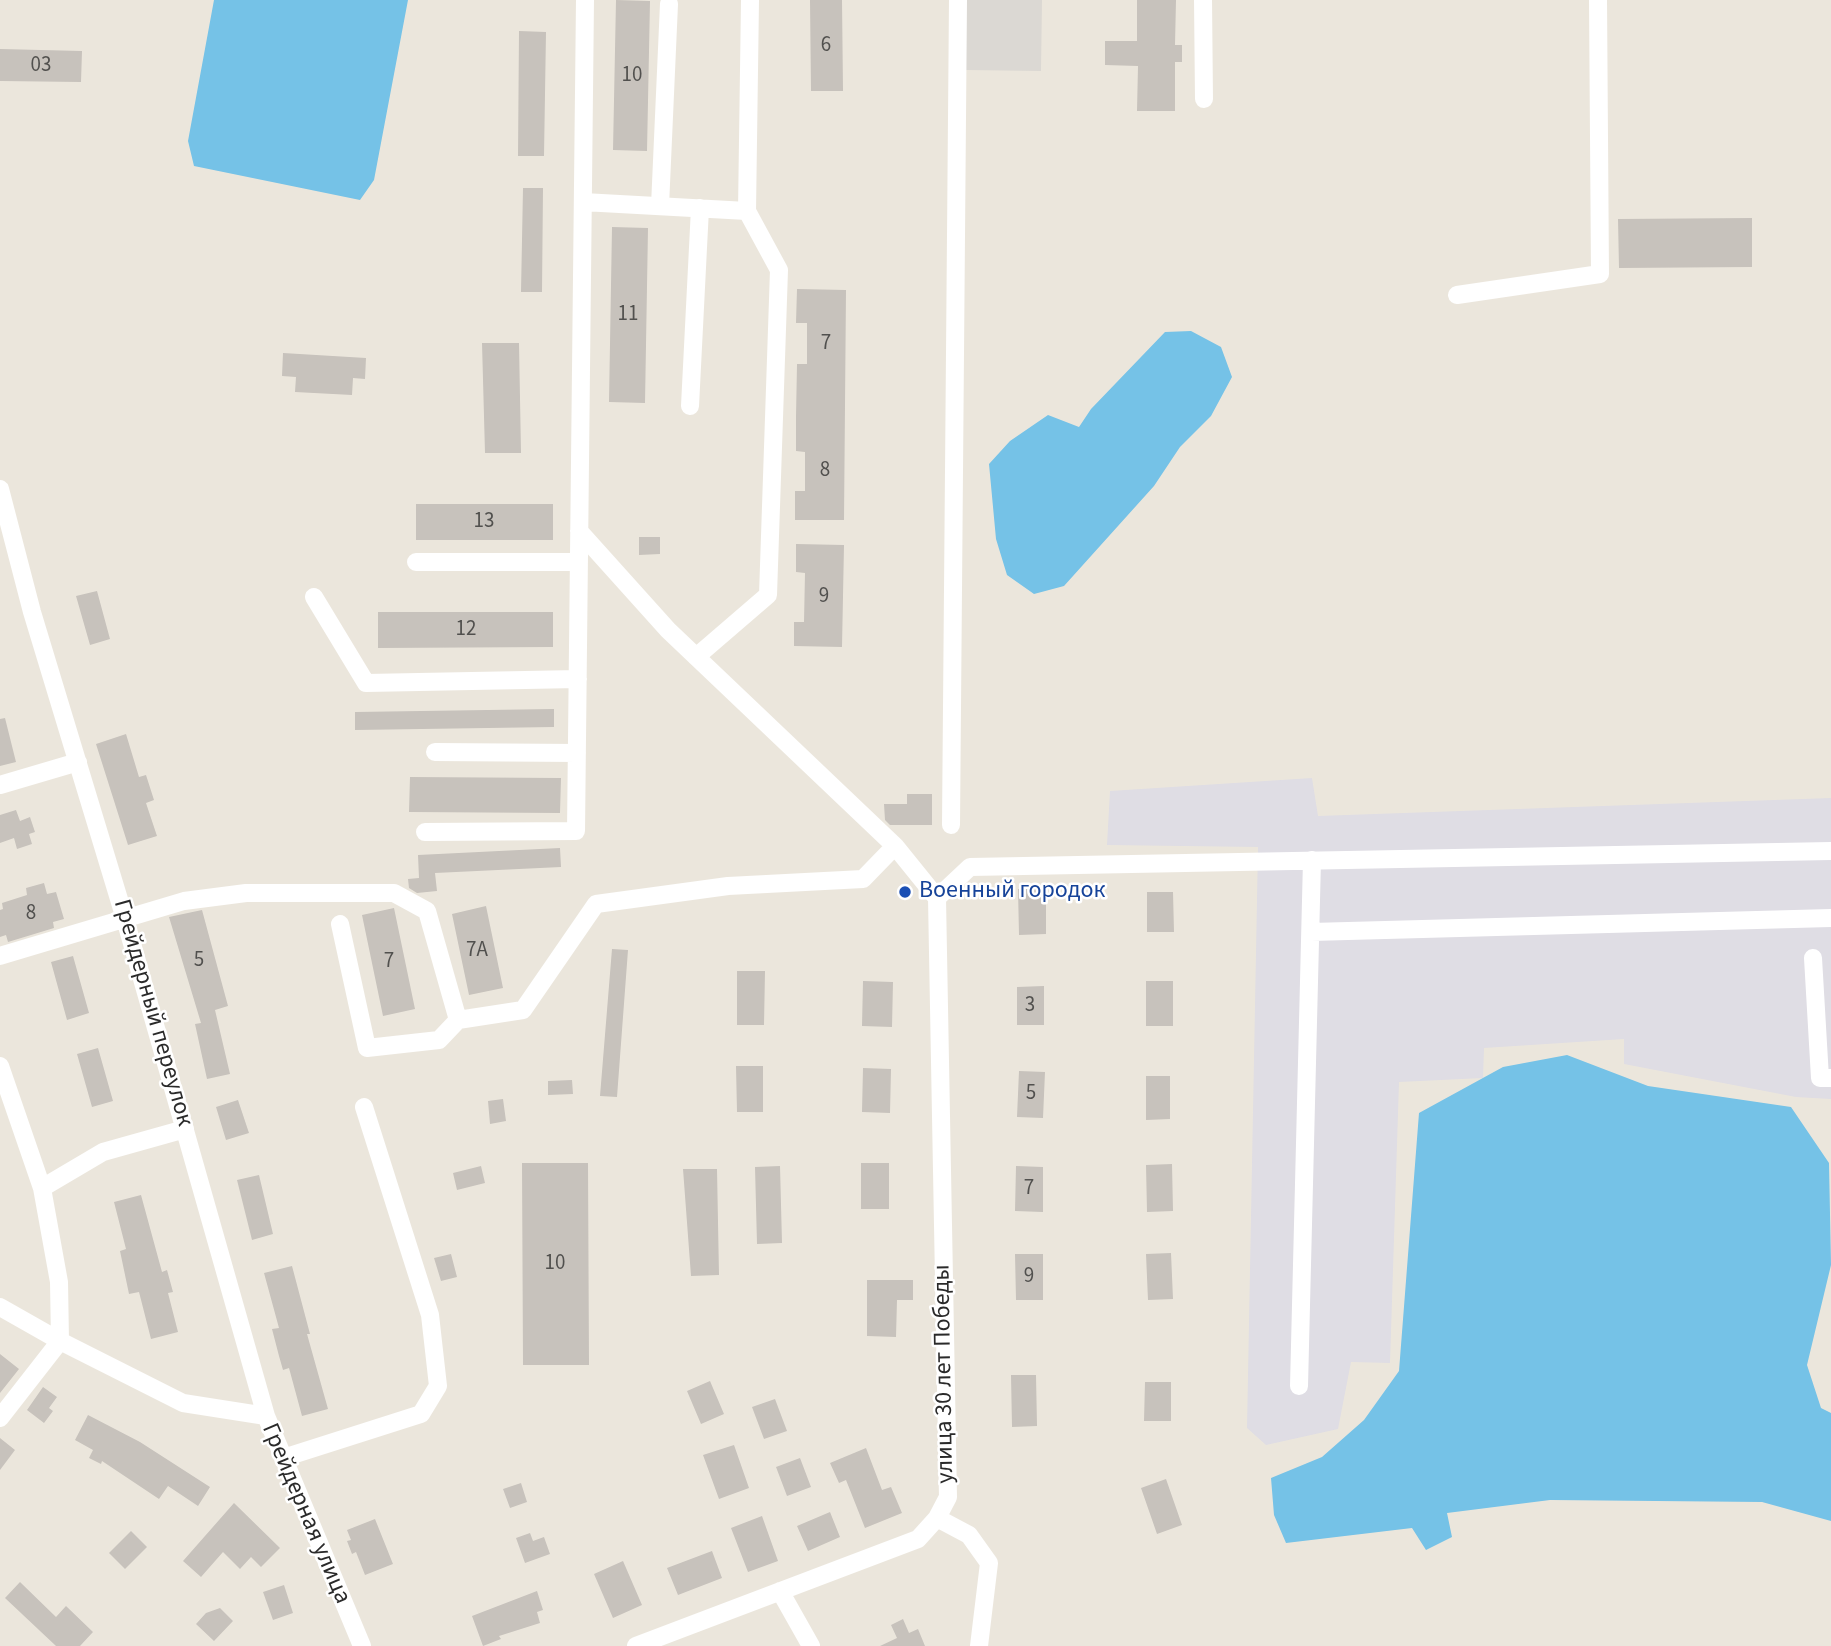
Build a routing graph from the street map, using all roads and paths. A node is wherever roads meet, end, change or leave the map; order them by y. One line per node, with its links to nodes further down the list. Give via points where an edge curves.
1 (585, 0): 8 (street)
2 (750, 0): 11 (street)
3 (958, 0): 25 (street)
4 (1203, 0): 7 (street)
5 (1598, 0): 12 (street, via 1600,274)
6 (669, 4): 9 (street)
7 (1204, 100)
8 (583, 202): 9 (street); 15 (street)
9 (660, 206): 10 (street)
10 (700, 208): 11 (street); 13 (street)
11 (747, 211): 19 (street, via 779,270 768,595)
12 (1457, 295)
13 (690, 405)
14 (0, 489): 23 (street, Грейдерный переулок)
15 (579, 531): 17 (street); 19 (street)
16 (415, 562): 17 (street)
17 (579, 562): 20 (street)
18 (314, 597): 20 (street, via 366,683)
19 (696, 657): 27 (street)
20 (578, 679): 22 (street)
21 (435, 752): 22 (street)
22 (577, 752): 26 (street, via 576,831)
23 (78, 762): 24 (street); 32 (street, Грейдерный переулок)
24 (0, 785)
25 (951, 825)
26 (425, 832)
27 (895, 846): 30 (street); 37 (street, via 863,879 728,886 596,904 523,1010)
28 (1831, 850): 29 (street)
29 (1312, 860): 30 (street, via 970,867); 34 (street)
30 (937, 898): 49 (street, улица 30 лет Победы, via 948,1497)
31 (1831, 918): 34 (street)
32 (125, 919): 35 (street); 37 (street, via 184,901 246,893 394,893 428,911); 41 (street, Грейдерный переулок)
33 (340, 924): 37 (street, via 367,1048 439,1040)
34 (1311, 932): 45 (street)
35 (0, 956)
36 (1813, 958): 39 (street, via 1820,1078)
37 (458, 1020)
38 (0, 1066): 42 (street)
39 (1831, 1078)
40 (364, 1107): 48 (street, via 430,1315 438,1386 422,1415)
41 (185, 1129): 42 (street, via 103,1152); 46 (street, Грейдерный переулок)
42 (42, 1188): 44 (street, via 59,1282)
43 (0, 1307): 44 (street, Грейдерная улица)
44 (60, 1341): 46 (street, Грейдерная улица, via 183,1402); 47 (street)
45 (1299, 1385)
46 (266, 1416): 48 (street, Грейдерная улица)
47 (0, 1418)
48 (283, 1458): 51 (street, Грейдерная улица)
49 (937, 1518): 50 (street, улица 30 лет Победы, via 918,1539); 54 (street, via 969,1535 989,1563)
50 (780, 1591): 52 (street, улица 30 лет Победы); 53 (street)
51 (362, 1646)
52 (636, 1646)
53 (810, 1646)
54 (979, 1646)

